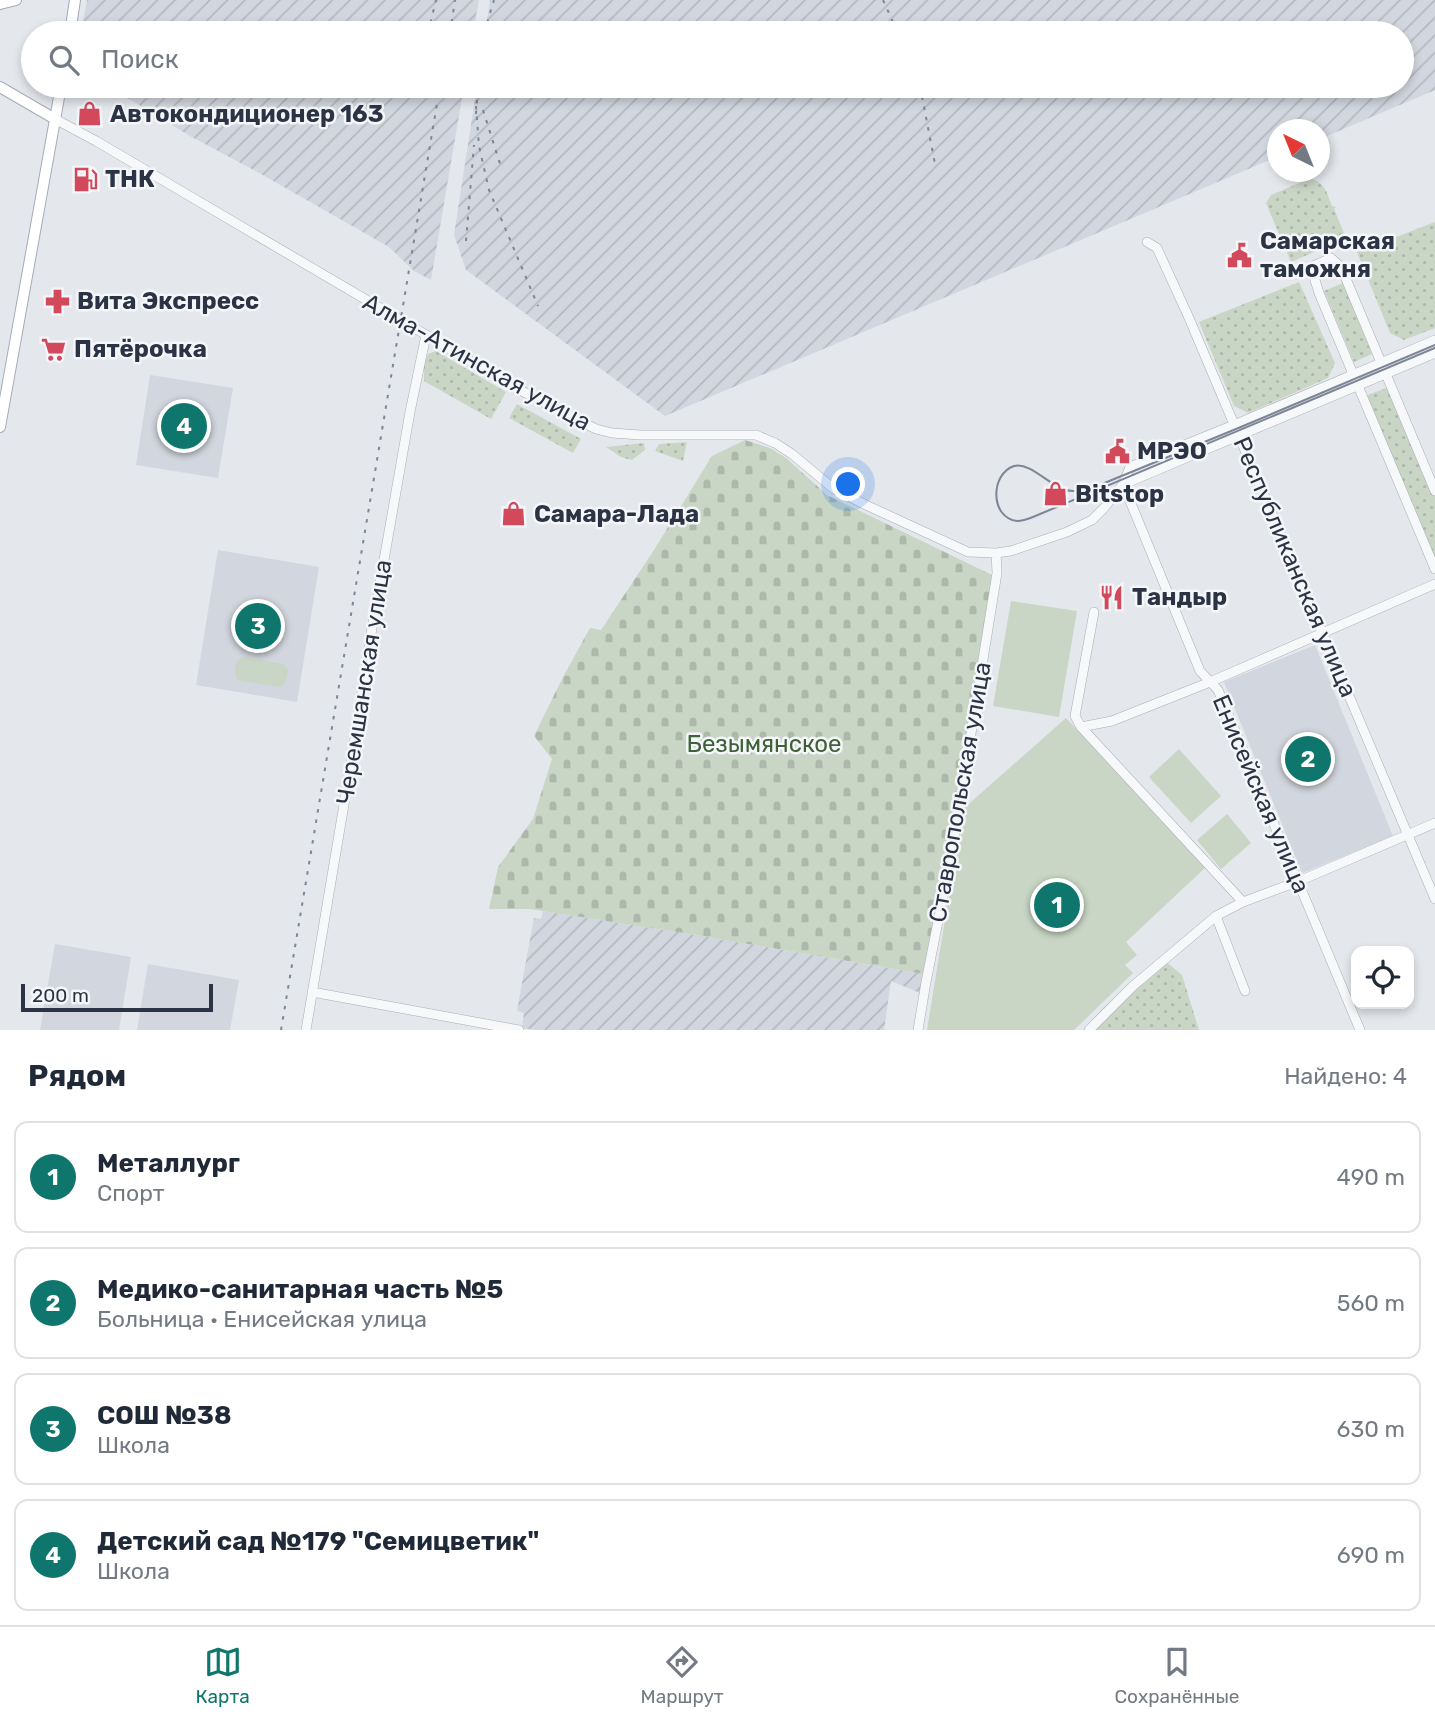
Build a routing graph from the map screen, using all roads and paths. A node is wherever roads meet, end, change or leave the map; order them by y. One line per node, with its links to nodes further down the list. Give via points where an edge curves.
1 (16, 0): 3 (main road)
2 (75, 0): 4 (main road)
3 (0, 4)
4 (72, 21)
5 (0, 87): 7 (main road, Алма-Атинская улица)
6 (59, 98): 7 (main road)
7 (55, 119): 9 (street, Алма-Атинская улица); 17 (main road)
8 (1147, 242): 16 (street, Республиканская улица, via 1157,248)
9 (426, 335): 21 (street, Алма-Атинская улица, via 596,429 631,434 756,435 792,454 834,489 868,506 968,552); 35 (street, Черемшанская улица)
10 (1435, 340): 12 (street, Алма-Атинская улица)
11 (1435, 353): 13 (street, Алма-Атинская улица)
12 (1381, 362): 13 (street); 14 (street, Алма-Атинская улица); 14 (street, via 1341,267 1331,258 1313,266 1315,280)
13 (1386, 373): 15 (street, Алма-Атинская улица); 20 (street)
14 (1354, 374): 15 (street); 16 (street, Алма-Атинская улица)
15 (1357, 386): 18 (street, Алма-Атинская улица); 22 (street)
16 (1234, 425): 18 (street, Республиканская улица); 19 (street, Алма-Атинская улица, via 1130,467)
17 (0, 427)
18 (1239, 436): 19 (street, Алма-Атинская улица); 25 (street, Республиканская улица)
19 (1123, 484): 21 (street, Алма-Атинская улица, via 1092,520); 26 (street, Енисейская улица, via 1200,671)
20 (1435, 491)
21 (996, 553): 38 (street, Ставропольская улица, via 997,573 952,850)
22 (1435, 569)
23 (1435, 584): 25 (street)
24 (1094, 612): 27 (street, via 1075,716)
25 (1323, 632): 26 (street); 29 (street, Республиканская улица)
26 (1210, 682): 27 (street, via 1112,721); 30 (street, Енисейская улица, via 1218,690)
27 (1081, 727): 32 (street)
28 (1435, 823): 29 (street)
29 (1407, 835): 30 (street); 31 (street, Республиканская улица)
30 (1299, 881): 32 (street); 40 (street, Енисейская улица)
31 (1435, 899)
32 (1243, 902): 33 (street)
33 (1216, 916): 34 (street); 39 (street)
34 (1245, 991)
35 (312, 992): 36 (street, Черемшанская улица); 37 (street)
36 (306, 1030)
37 (519, 1030)
38 (918, 1030)
39 (1089, 1030)
40 (1360, 1030)

